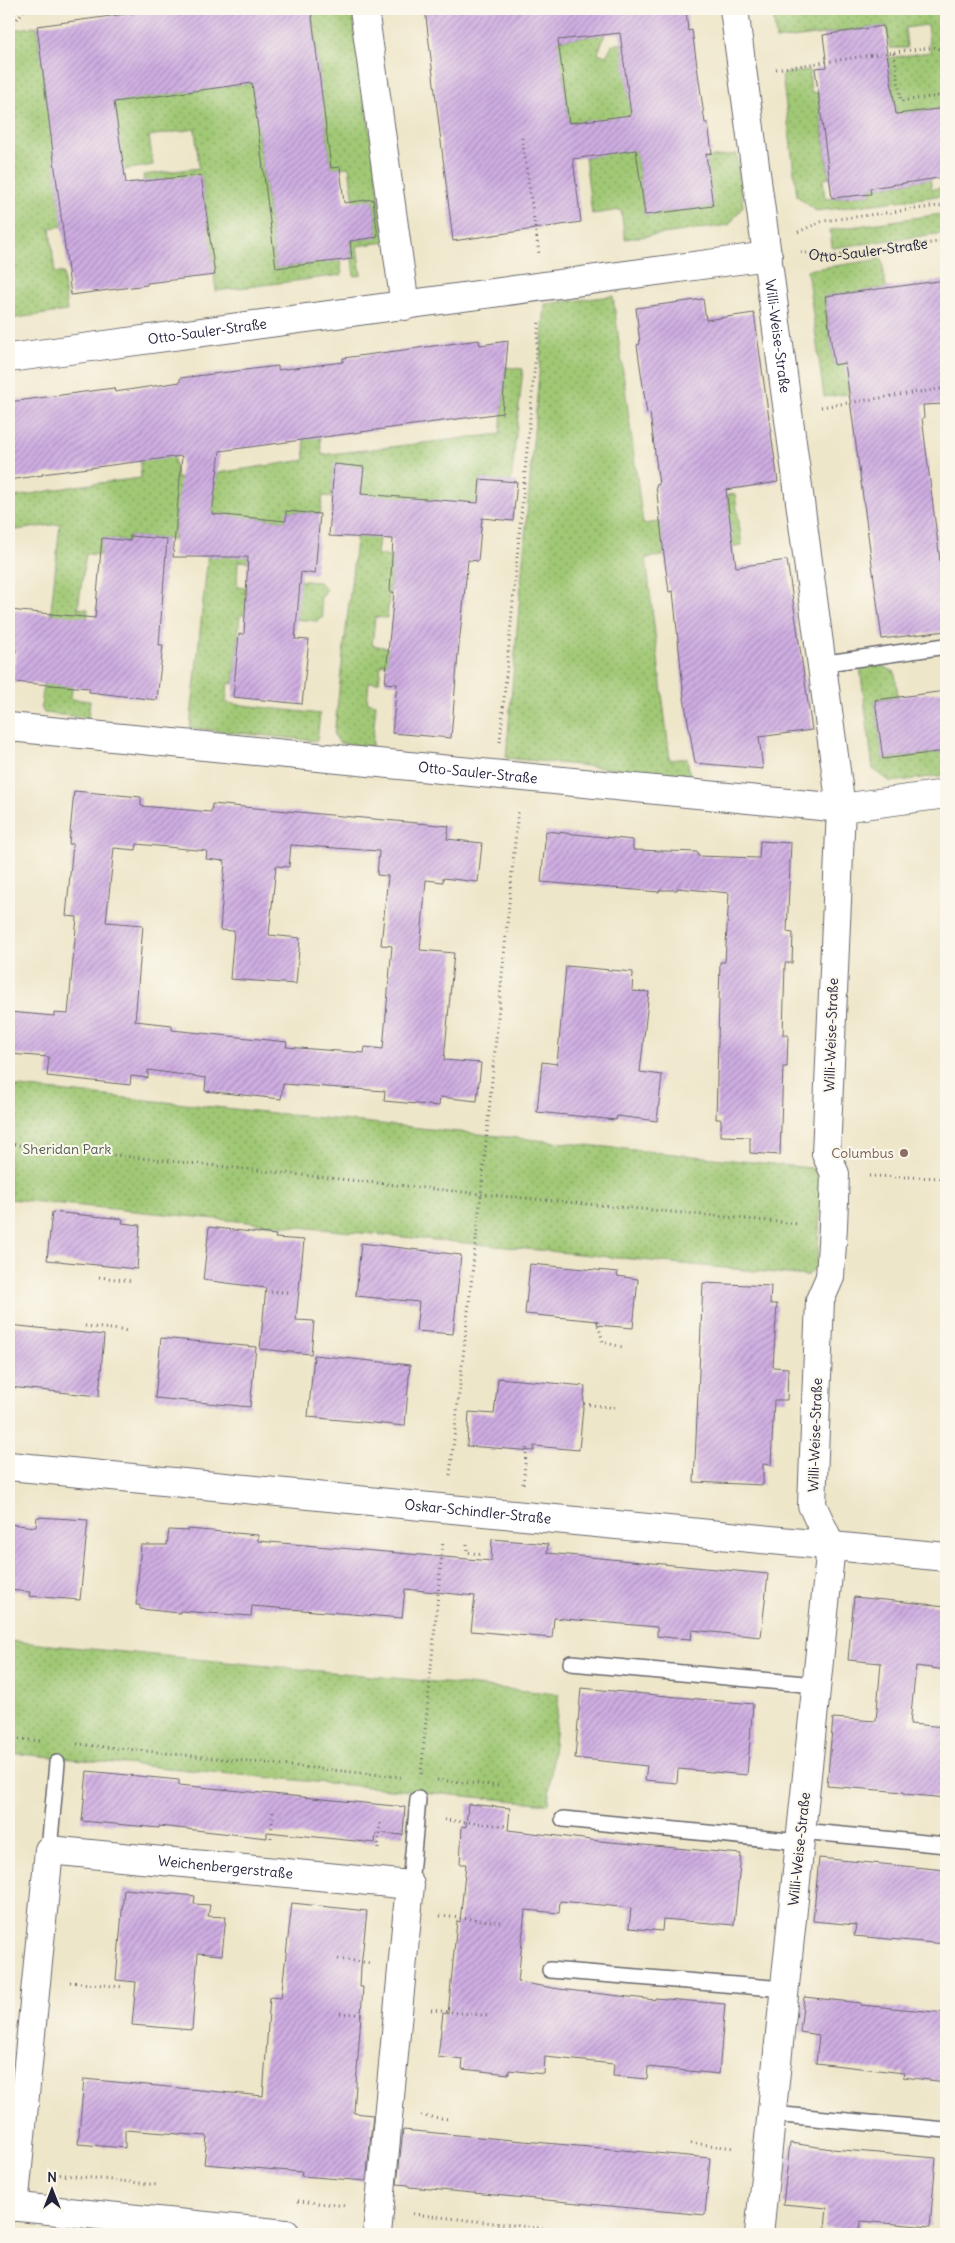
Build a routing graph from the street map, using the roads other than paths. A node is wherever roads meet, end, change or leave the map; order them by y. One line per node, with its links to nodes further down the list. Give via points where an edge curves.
1 (364, 9): 4 (street)
2 (734, 9): 3 (street, Willi-Weise-Straße)
3 (767, 251): 4 (street, Otto-Sauler-Straße); 7 (street, Willi-Weise-Straße)
4 (405, 306): 5 (street, Otto-Sauler-Straße)
5 (9, 358)
6 (946, 646): 7 (lane)
7 (820, 664): 10 (street, Willi-Weise-Straße)
8 (9, 727): 10 (street, Otto-Sauler-Straße)
9 (946, 794): 10 (street, Otto-Sauler-Straße)
10 (840, 808): 12 (street, Willi-Weise-Straße, via 826,1154 835,1174 833,1226 830,1277 820,1300 812,1505)
11 (9, 1466): 12 (street, Oskar-Schindler-Straße)
12 (831, 1546): 13 (street, Oskar-Schindler-Straße); 15 (street, Willi-Weise-Straße)
13 (946, 1558)
14 (571, 1663): 15 (lane)
15 (816, 1685): 19 (street, Willi-Weise-Straße)
16 (57, 1763): 21 (lane)
17 (418, 1799): 22 (lane)
18 (564, 1820): 19 (lane)
19 (800, 1837): 20 (lane); 24 (street, Willi-Weise-Straße)
20 (946, 1845)
21 (49, 1850): 22 (street, Weichenbergerstraße); 27 (street)
22 (410, 1885): 29 (street)
23 (550, 1970): 24 (lane)
24 (785, 1989): 25 (street, Willi-Weise-Straße)
25 (772, 2114): 26 (lane); 30 (street, Willi-Weise-Straße)
26 (946, 2130)
27 (12, 2207): 28 (street)
28 (286, 2234)
29 (377, 2234)
30 (760, 2234)

